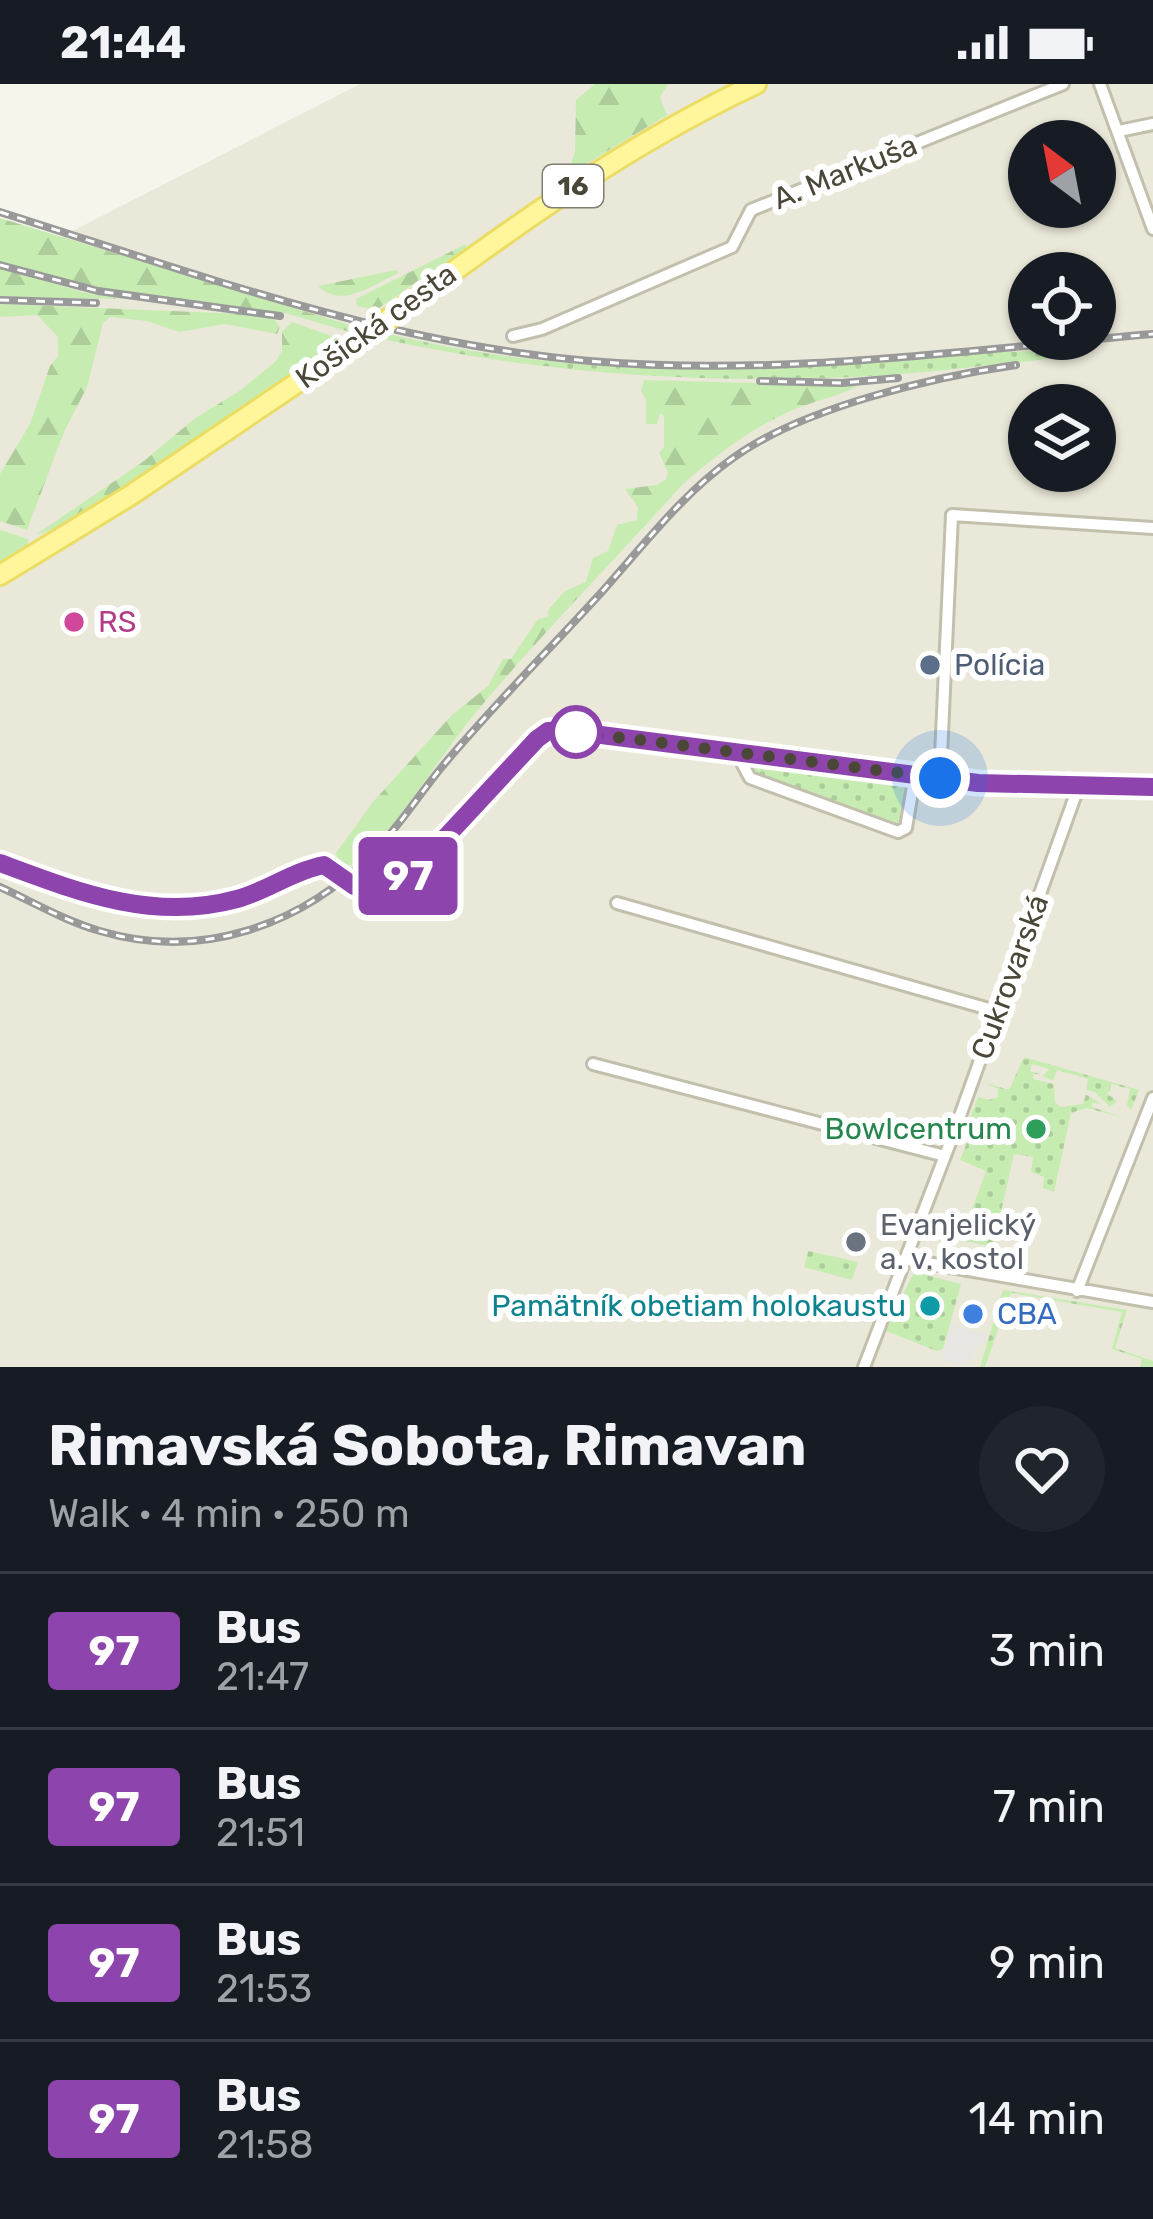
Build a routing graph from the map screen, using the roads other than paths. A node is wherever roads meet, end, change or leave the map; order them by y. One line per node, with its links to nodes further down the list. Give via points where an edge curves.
1 (756, 84): 9 (main road, Košická cesta / 16, bridge, via 590,175 350,347)
2 (1064, 84): 7 (street, A. Markuša, via 751,209 732,247)
3 (1100, 84): 5 (street)
4 (1153, 124): 5 (street)
5 (1119, 130): 6 (street)
6 (1153, 229)
7 (513, 336)
8 (1153, 528): 12 (street, via 952,514)
9 (0, 575)
10 (744, 756): 11 (street); 11 (street, via 751,778 898,832 906,828); 15 (street, via 548,731 416,869 384,892 354,886 324,865 242,898 164,908 94,898)
11 (915, 774): 12 (street)
12 (940, 778): 14 (street)
13 (1153, 787): 14 (street)
14 (1078, 788): 17 (street, Cukrovarská)
15 (0, 863)
16 (617, 903): 17 (street)
17 (997, 1011): 20 (street, Cukrovarská)
18 (593, 1064): 20 (street)
19 (1153, 1098): 22 (street)
20 (945, 1156): 21 (street, Cukrovarská)
21 (904, 1259): 22 (street); 24 (street, Cukrovarská)
22 (1077, 1291): 23 (street)
23 (1153, 1302)
24 (863, 1367)

